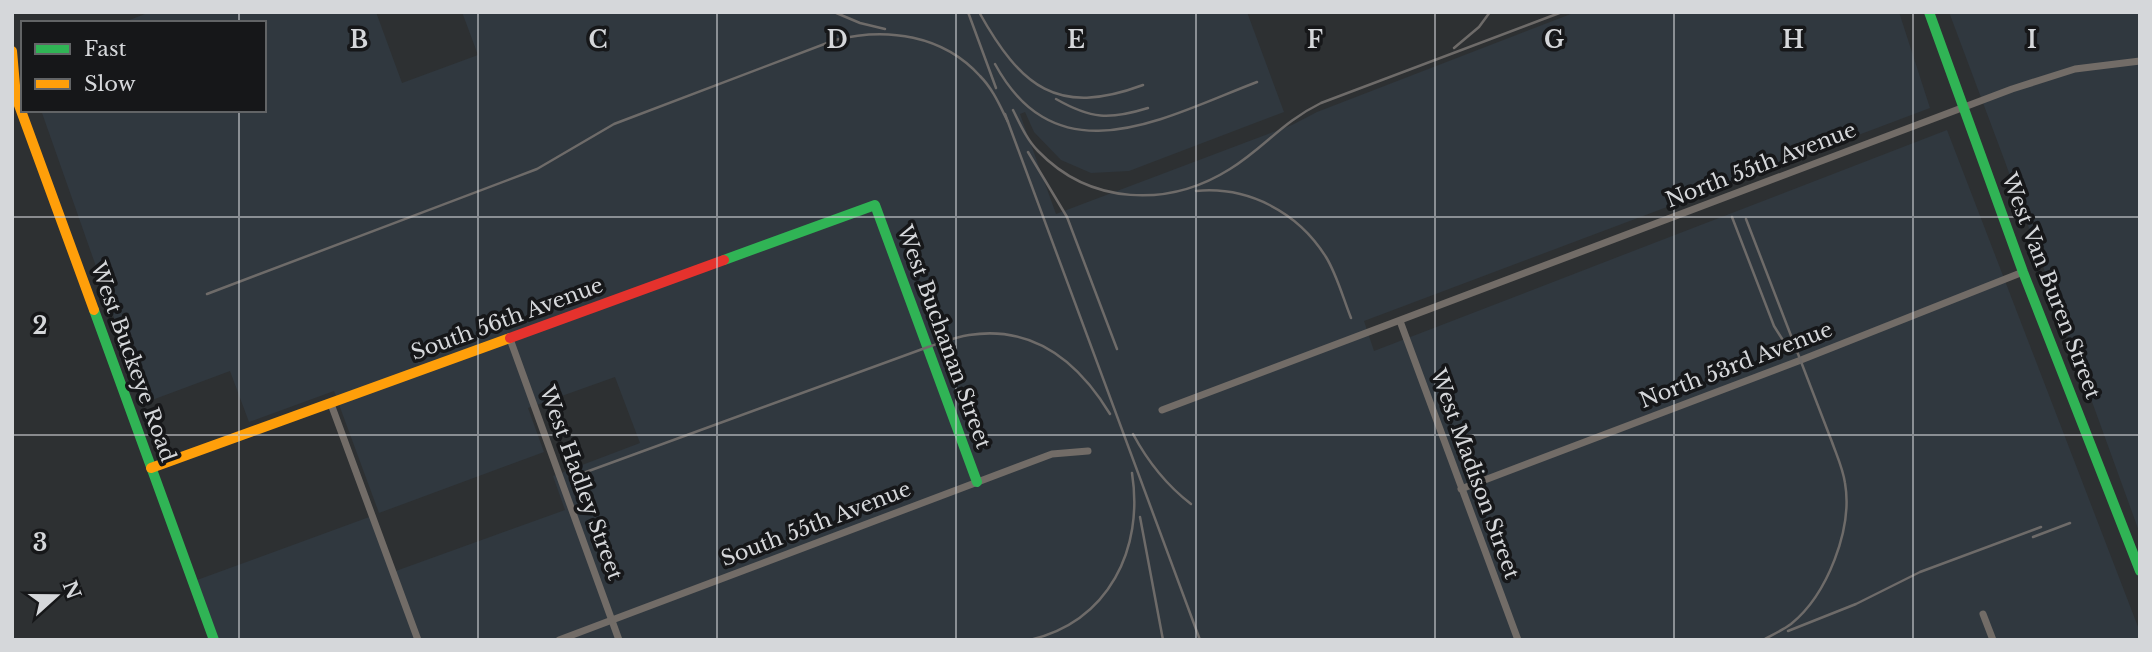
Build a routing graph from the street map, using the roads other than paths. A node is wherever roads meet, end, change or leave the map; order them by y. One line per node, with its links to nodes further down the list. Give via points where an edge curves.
1 (1929, 12): 5 (main road, West Van Buren Street)
2 (12, 51): 4 (main road, West Buckeye Road)
3 (2140, 61): 5 (street, North 55th Avenue, via 2075,69)
4 (14, 95): 13 (main road, West Buckeye Road)
5 (1962, 108): 7 (main road, West Van Buren Street); 8 (street, North 55th Avenue)
6 (875, 205): 9 (main road, South 56th Avenue); 14 (main road, West Buchanan Street)
7 (2023, 272): 15 (street, North 53rd Avenue); 16 (main road, West Van Buren Street)
8 (1401, 321): 11 (street); 15 (street, West Madison Street)
9 (510, 338): 10 (main road, South 56th Avenue); 18 (street, West Hadley Street)
10 (331, 404): 13 (main road, South 56th Avenue); 20 (street)
11 (1163, 410)
12 (1088, 451): 14 (street, South 55th Avenue, via 1052,454)
13 (151, 468): 19 (main road, West Buckeye Road)
14 (977, 482): 18 (street, South 55th Avenue)
15 (1461, 489): 23 (street, West Madison Street)
16 (2140, 571)
17 (1983, 614): 24 (street)
18 (612, 620): 21 (street, South 55th Avenue); 22 (street, West Hadley Street)
19 (214, 640)
20 (418, 640)
21 (559, 640)
22 (619, 640)
23 (1518, 640)
24 (1993, 640)

